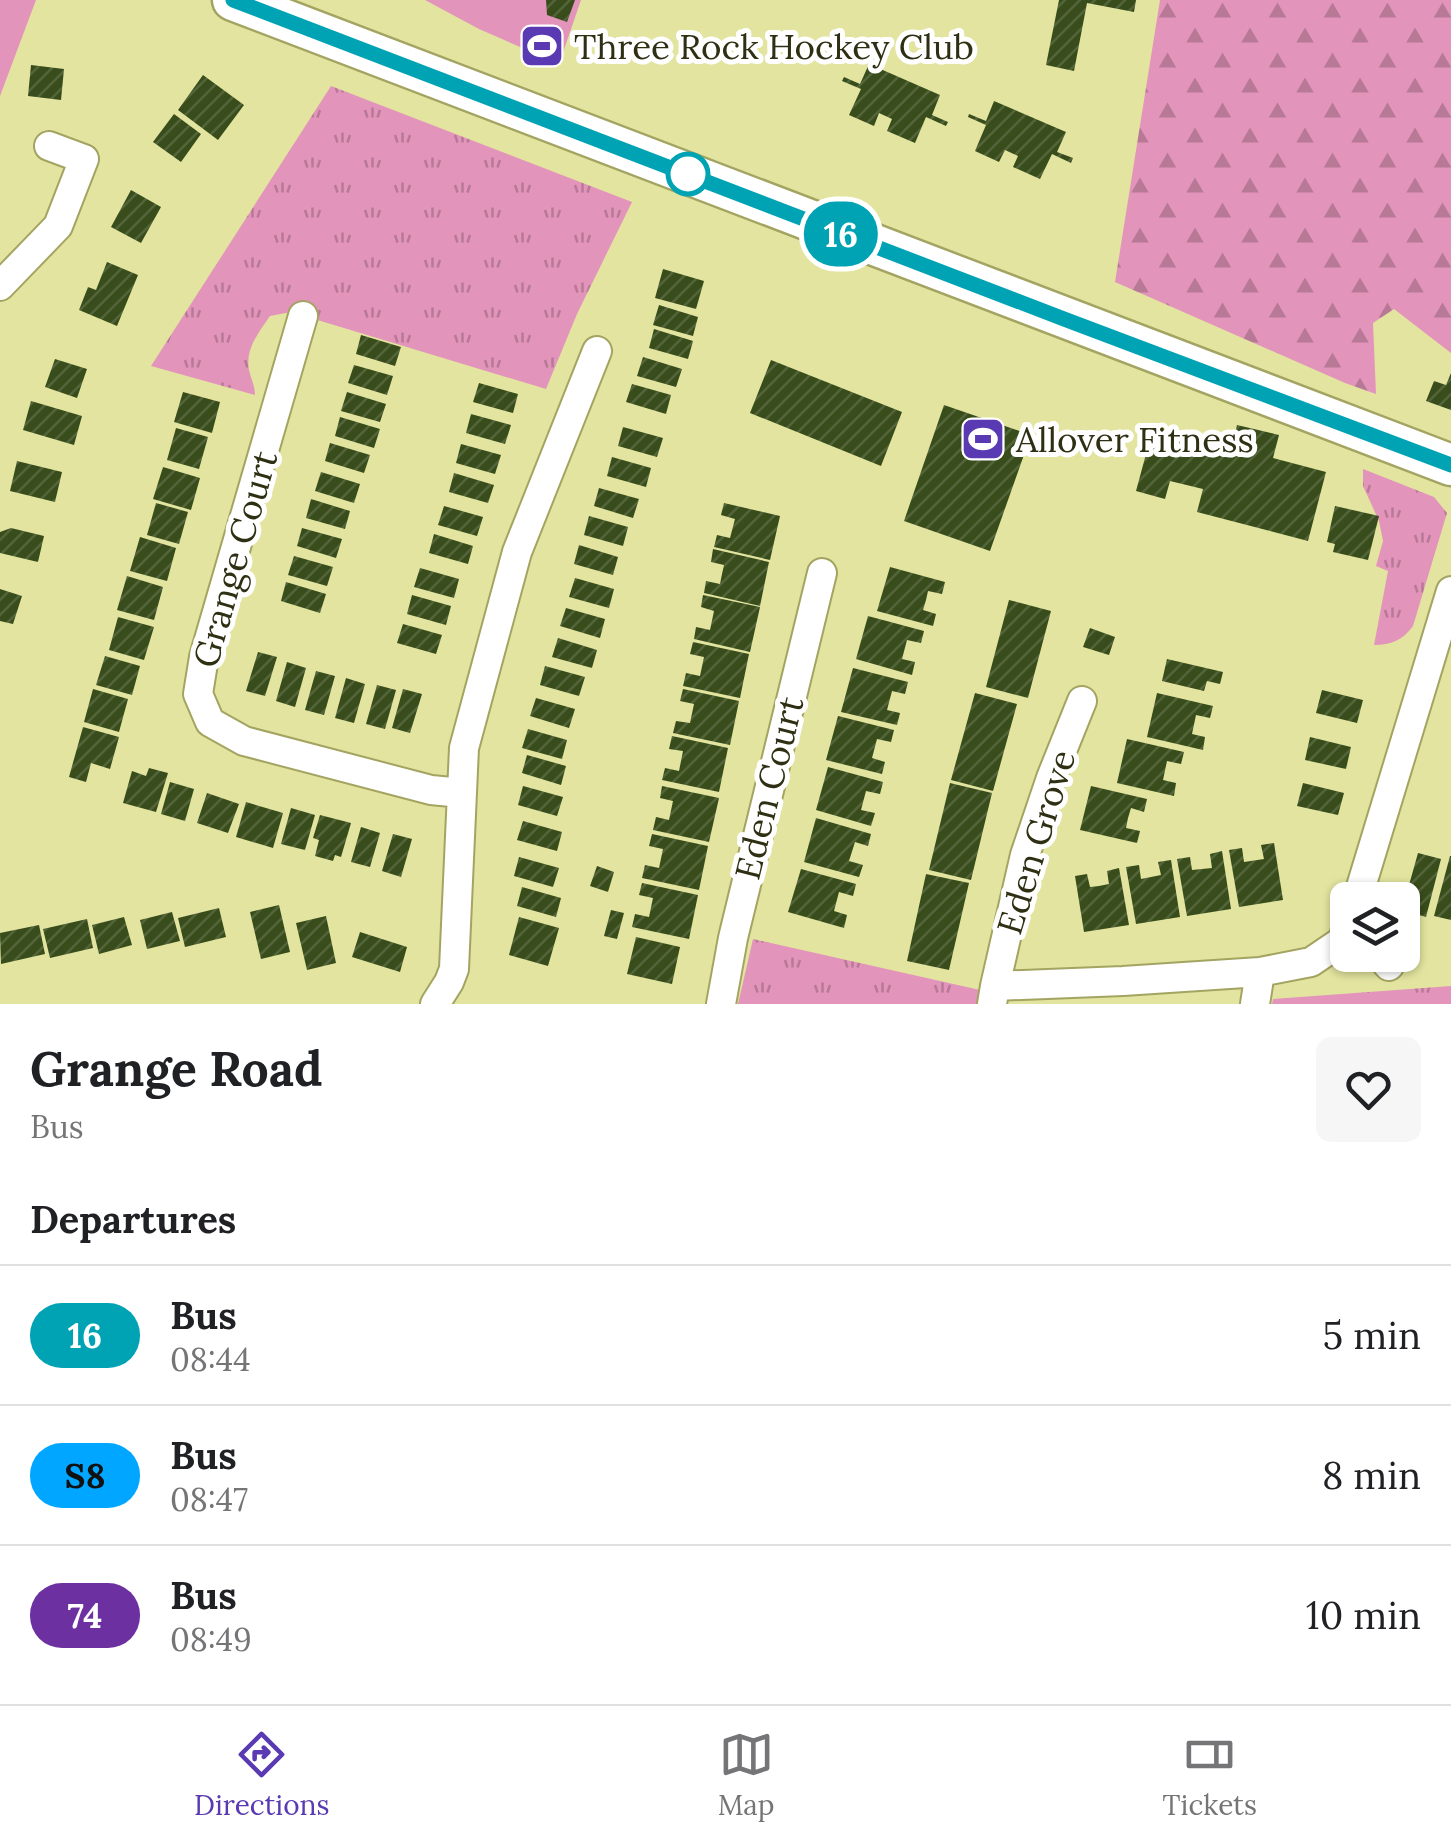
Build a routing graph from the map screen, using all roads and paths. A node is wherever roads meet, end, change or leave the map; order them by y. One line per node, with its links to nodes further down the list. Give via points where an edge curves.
1 (233, 0): 6 (main road)
2 (49, 146): 3 (street, via 84,159 58,226)
3 (0, 286)
4 (303, 316): 10 (street, Grange Court, via 198,694 210,722 244,741 431,790)
5 (597, 351): 10 (street, via 517,552 464,748)
6 (1451, 465)
7 (822, 573): 16 (street, Eden Court)
8 (1451, 590): 11 (street)
9 (1082, 701): 14 (street, Eden Grove, via 1026,854)
10 (462, 792): 15 (street, via 454,968)
11 (1362, 882)
12 (1330, 945): 13 (street, via 1311,962)
13 (1260, 972): 14 (street); 17 (street)
14 (993, 995)
15 (434, 1004)
16 (721, 1004)
17 (1256, 1004)

